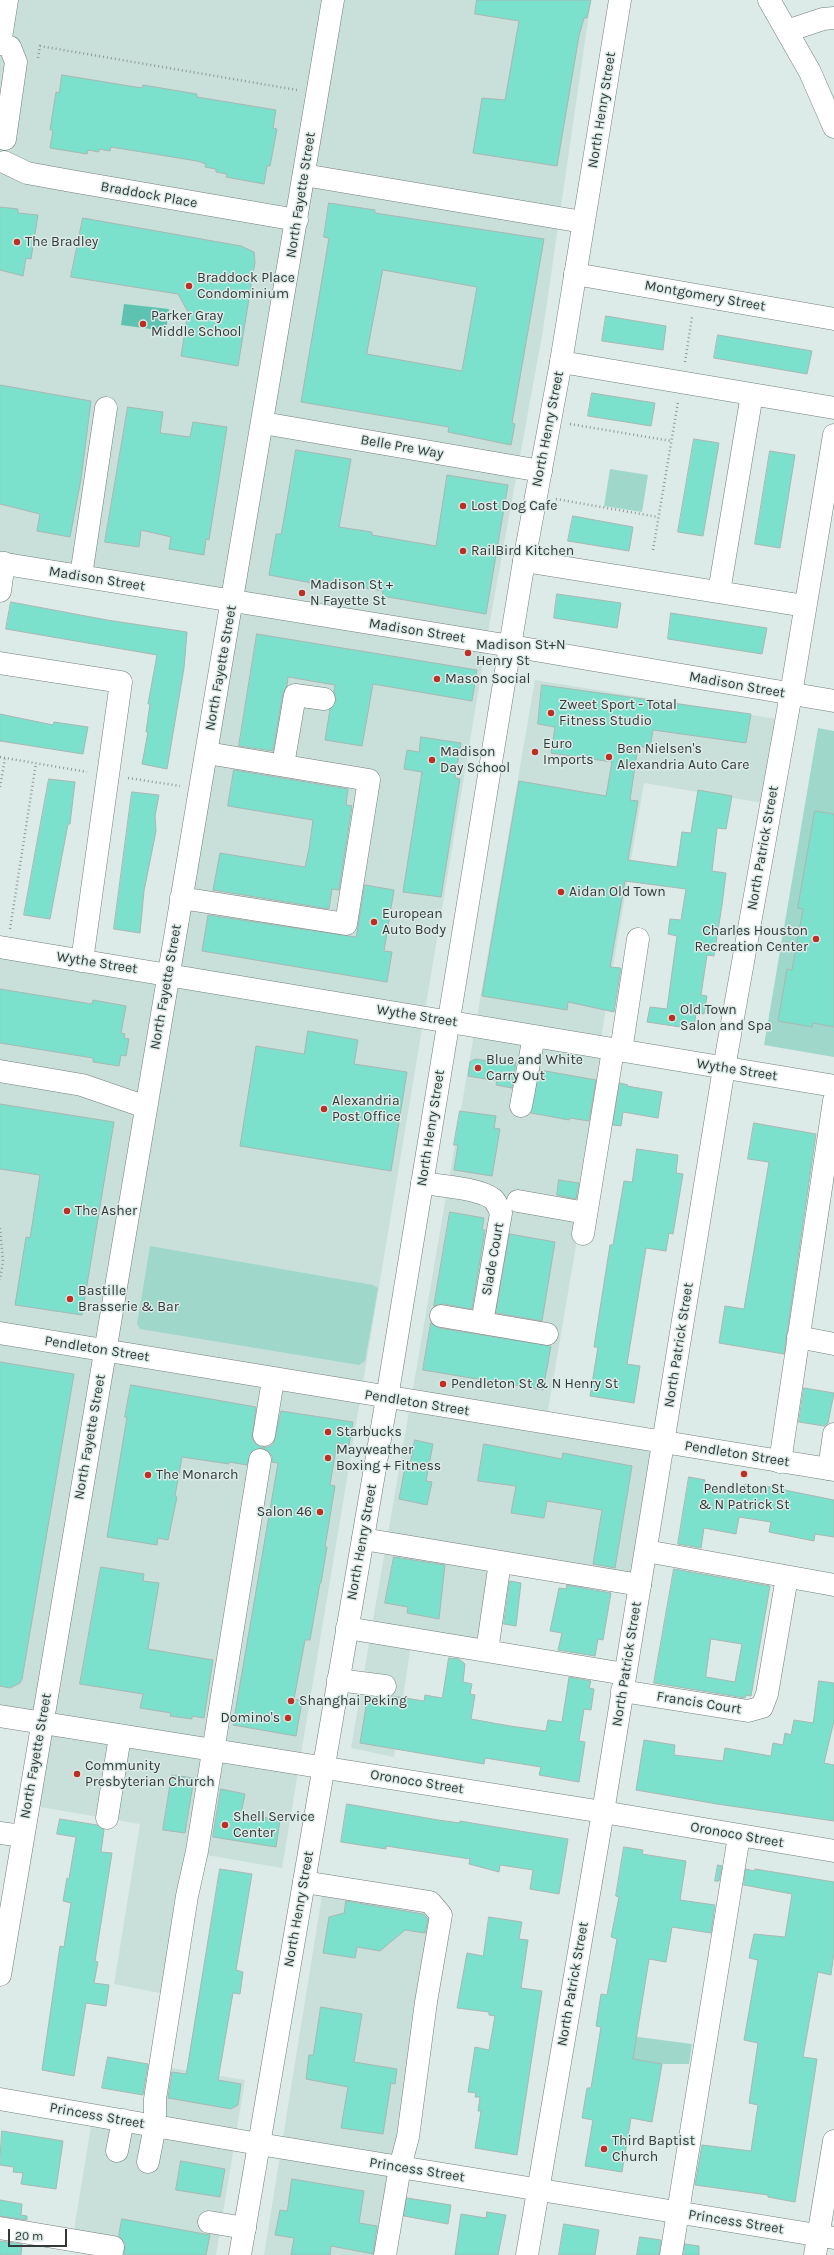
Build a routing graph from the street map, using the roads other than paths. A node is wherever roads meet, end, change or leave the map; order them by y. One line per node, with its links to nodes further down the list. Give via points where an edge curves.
1 (7, 0): 7 (main road)
2 (333, 0): 11 (main road, North Fayette Street)
3 (620, 0): 13 (main road, North Henry Street)
4 (769, 0): 6 (main road)
5 (834, 18): 6 (main road)
6 (787, 31): 8 (main road, via 810,72)
7 (5, 46): 9 (main road, Braddock Place, via 16,62)
8 (834, 127)
9 (2, 136): 10 (main road, Braddock Place, via 7,147)
10 (2, 165): 12 (main road, Braddock Place, via 42,176)
11 (304, 175): 12 (main road, North Fayette Street); 13 (main road)
12 (297, 220): 20 (main road, North Fayette Street)
13 (583, 222): 14 (main road, North Henry Street)
14 (575, 274): 15 (main road, Montgomery Street); 16 (main road, North Henry Street)
15 (834, 319)
16 (561, 362): 17 (main road); 22 (main road, North Henry Street)
17 (752, 394): 19 (main road); 27 (main road)
18 (106, 408): 25 (main road)
19 (834, 408)
20 (263, 423): 22 (main road, Belle Pre Way); 28 (main road, North Fayette Street)
21 (834, 435): 29 (main road, North Patrick Street)
22 (541, 471): 23 (main road, North Henry Street)
23 (524, 561): 27 (main road); 30 (main road, North Henry Street)
24 (2, 563): 25 (main road, Madison Street); 26 (main road)
25 (81, 576): 28 (main road, Madison Street)
26 (0, 591)
27 (718, 592): 29 (main road)
28 (233, 601): 30 (main road, Madison Street); 35 (main road, North Fayette Street)
29 (805, 606): 32 (main road, North Patrick Street)
30 (511, 646): 32 (main road, Madison Street); 42 (main road, North Henry Street)
31 (0, 663): 40 (main road, via 120,682)
32 (791, 694): 34 (main road, Madison Street); 45 (main road, North Patrick Street)
33 (324, 699): 36 (main road, via 295,695)
34 (834, 701)
35 (207, 752): 36 (main road); 37 (main road, North Fayette Street)
36 (283, 765): 37 (main road, via 369,780 346,924)
37 (181, 898): 41 (main road, North Fayette Street)
38 (638, 939): 44 (main road)
39 (4, 948): 40 (main road, Wythe Street)
40 (82, 961): 41 (main road, Wythe Street)
41 (168, 975): 42 (main road, Wythe Street); 50 (main road, North Fayette Street)
42 (449, 1021): 43 (main road, Wythe Street); 51 (main road, North Henry Street)
43 (534, 1036): 44 (main road, Wythe Street); 49 (main road)
44 (617, 1050): 45 (main road, Wythe Street); 54 (main road)
45 (724, 1068): 47 (main road, Wythe Street); 67 (main road, North Patrick Street)
46 (0, 1071): 50 (main road, via 82,1086)
47 (834, 1086)
48 (834, 1101): 53 (main road)
49 (521, 1106)
50 (146, 1107): 62 (main road, North Fayette Street)
51 (422, 1183): 57 (main road, Slade Court, via 483,1194 494,1200 498,1206 501,1213); 64 (main road, North Henry Street)
52 (518, 1201): 54 (main road)
53 (827, 1206): 60 (main road)
54 (586, 1213): 55 (main road)
55 (583, 1234)
56 (441, 1316): 57 (main road)
57 (482, 1323): 59 (main road)
58 (0, 1333): 62 (main road, Pendleton Street)
59 (547, 1334)
60 (798, 1337): 61 (main road); 69 (main road)
61 (834, 1344)
62 (105, 1350): 63 (main road, Pendleton Street); 83 (main road, North Fayette Street)
63 (273, 1380): 64 (main road, Pendleton Street); 66 (main road)
64 (387, 1398): 67 (main road, Pendleton Street); 71 (main road, North Henry Street)
65 (834, 1434): 70 (main road)
66 (264, 1435)
67 (664, 1442): 69 (main road, Pendleton Street); 72 (main road, North Patrick Street)
68 (260, 1460): 85 (main road)
69 (780, 1462): 70 (main road, Pendleton Street)
70 (831, 1470)
71 (363, 1539): 73 (main road); 77 (main road, North Henry Street)
72 (646, 1551): 74 (main road); 75 (main road, North Patrick Street)
73 (500, 1562): 75 (main road); 78 (main road)
74 (787, 1577): 76 (main road); 80 (main road, Francis Court, via 767,1694 762,1707 748,1711)
75 (640, 1585): 80 (main road, North Patrick Street)
76 (834, 1585)
77 (348, 1628): 78 (main road); 79 (main road, North Henry Street)
78 (487, 1651): 80 (main road)
79 (338, 1680): 81 (main road); 86 (main road, North Henry Street)
80 (624, 1682): 87 (main road, North Patrick Street)
81 (385, 1686)
82 (0, 1716): 83 (main road, Oronoco Street)
83 (41, 1723): 84 (main road, Oronoco Street); 90 (main road, North Fayette Street)
84 (120, 1736): 85 (main road, Oronoco Street); 88 (main road)
85 (214, 1751): 86 (main road, Oronoco Street); 97 (main road, via 155,2099)
86 (324, 1768): 87 (main road, Oronoco Street); 93 (main road, North Henry Street)
87 (603, 1812): 91 (main road, Oronoco Street); 103 (main road, North Patrick Street)
88 (107, 1818)
89 (0, 1833): 90 (main road)
90 (22, 1836): 94 (main road, North Fayette Street)
91 (739, 1836): 92 (main road, Oronoco Street); 104 (main road, via 707,2046)
92 (834, 1851)
93 (304, 1882): 99 (main road, North Henry Street); 102 (main road, via 430,1902 440,1915 408,2137)
94 (0, 1975)
95 (0, 2099): 96 (main road, Princess Street)
96 (123, 2120): 97 (main road, Princess Street); 100 (main road)
97 (155, 2126): 99 (main road, Princess Street); 101 (main road)
98 (834, 2141): 108 (main road)
99 (259, 2144): 102 (main road, Princess Street); 107 (main road, North Henry Street)
100 (117, 2151)
101 (148, 2162)
102 (400, 2167): 103 (main road, Princess Street); 112 (main road)
103 (538, 2189): 104 (main road, Princess Street); 113 (main road, North Patrick Street)
104 (677, 2213): 108 (main road, Princess Street); 114 (main road)
105 (209, 2222): 107 (main road)
106 (0, 2228): 109 (main road)
107 (245, 2228): 111 (main road, North Henry Street)
108 (822, 2243)
109 (78, 2248): 110 (main road)
110 (112, 2251)
111 (240, 2255)
112 (385, 2255)
113 (527, 2255)
114 (671, 2255)

